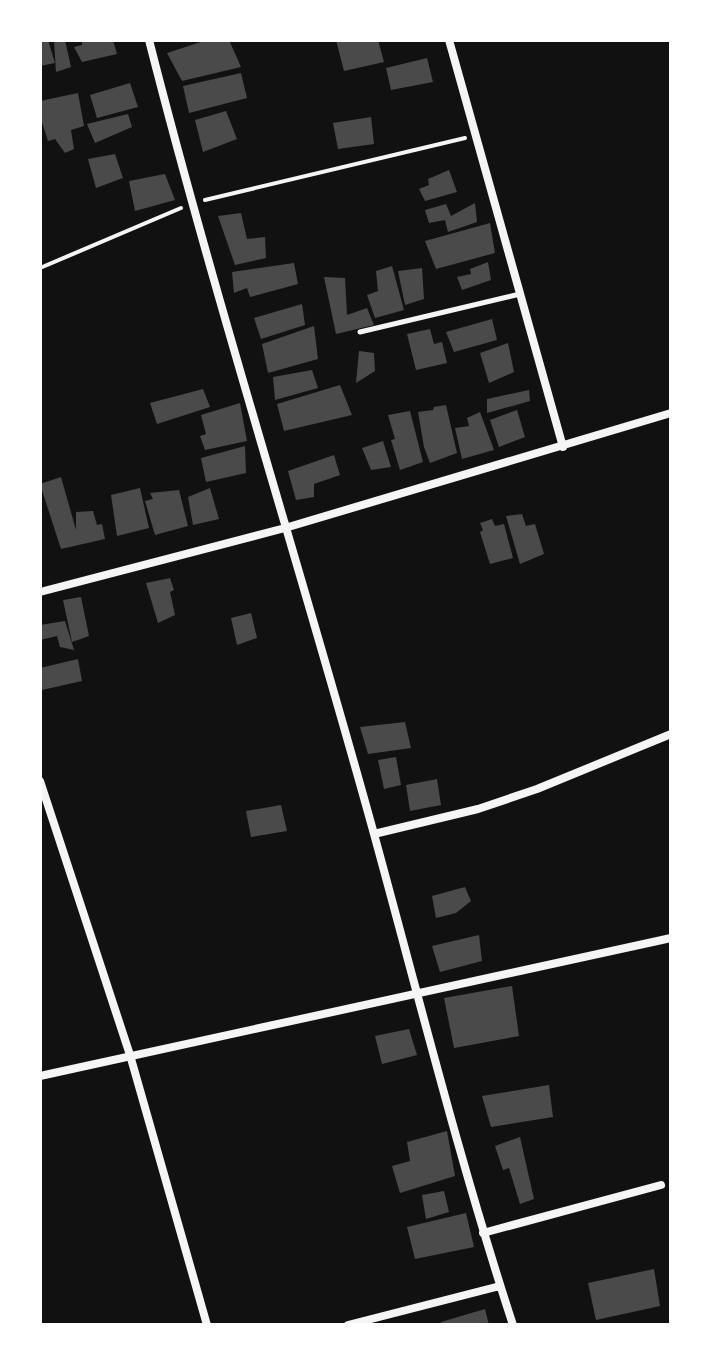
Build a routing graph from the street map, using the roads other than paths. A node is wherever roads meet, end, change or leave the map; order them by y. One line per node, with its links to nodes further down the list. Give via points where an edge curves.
1 (149, 40): 7 (street)
2 (449, 40): 3 (street)
3 (520, 294): 4 (lane); 6 (street)
4 (360, 332)
5 (671, 413): 6 (street)
6 (563, 447): 7 (street)
7 (285, 528): 8 (street); 11 (street)
8 (40, 592)
9 (671, 734): 11 (street, via 478,809)
10 (40, 781): 14 (street)
11 (374, 834): 13 (street)
12 (671, 938): 13 (street)
13 (414, 992): 14 (street); 17 (street)
14 (130, 1055): 15 (street); 19 (street)
15 (40, 1076)
16 (661, 1185): 17 (street)
17 (483, 1233): 18 (street)
18 (500, 1286): 20 (street); 21 (street)
19 (207, 1325)
20 (348, 1325)
21 (513, 1325)

